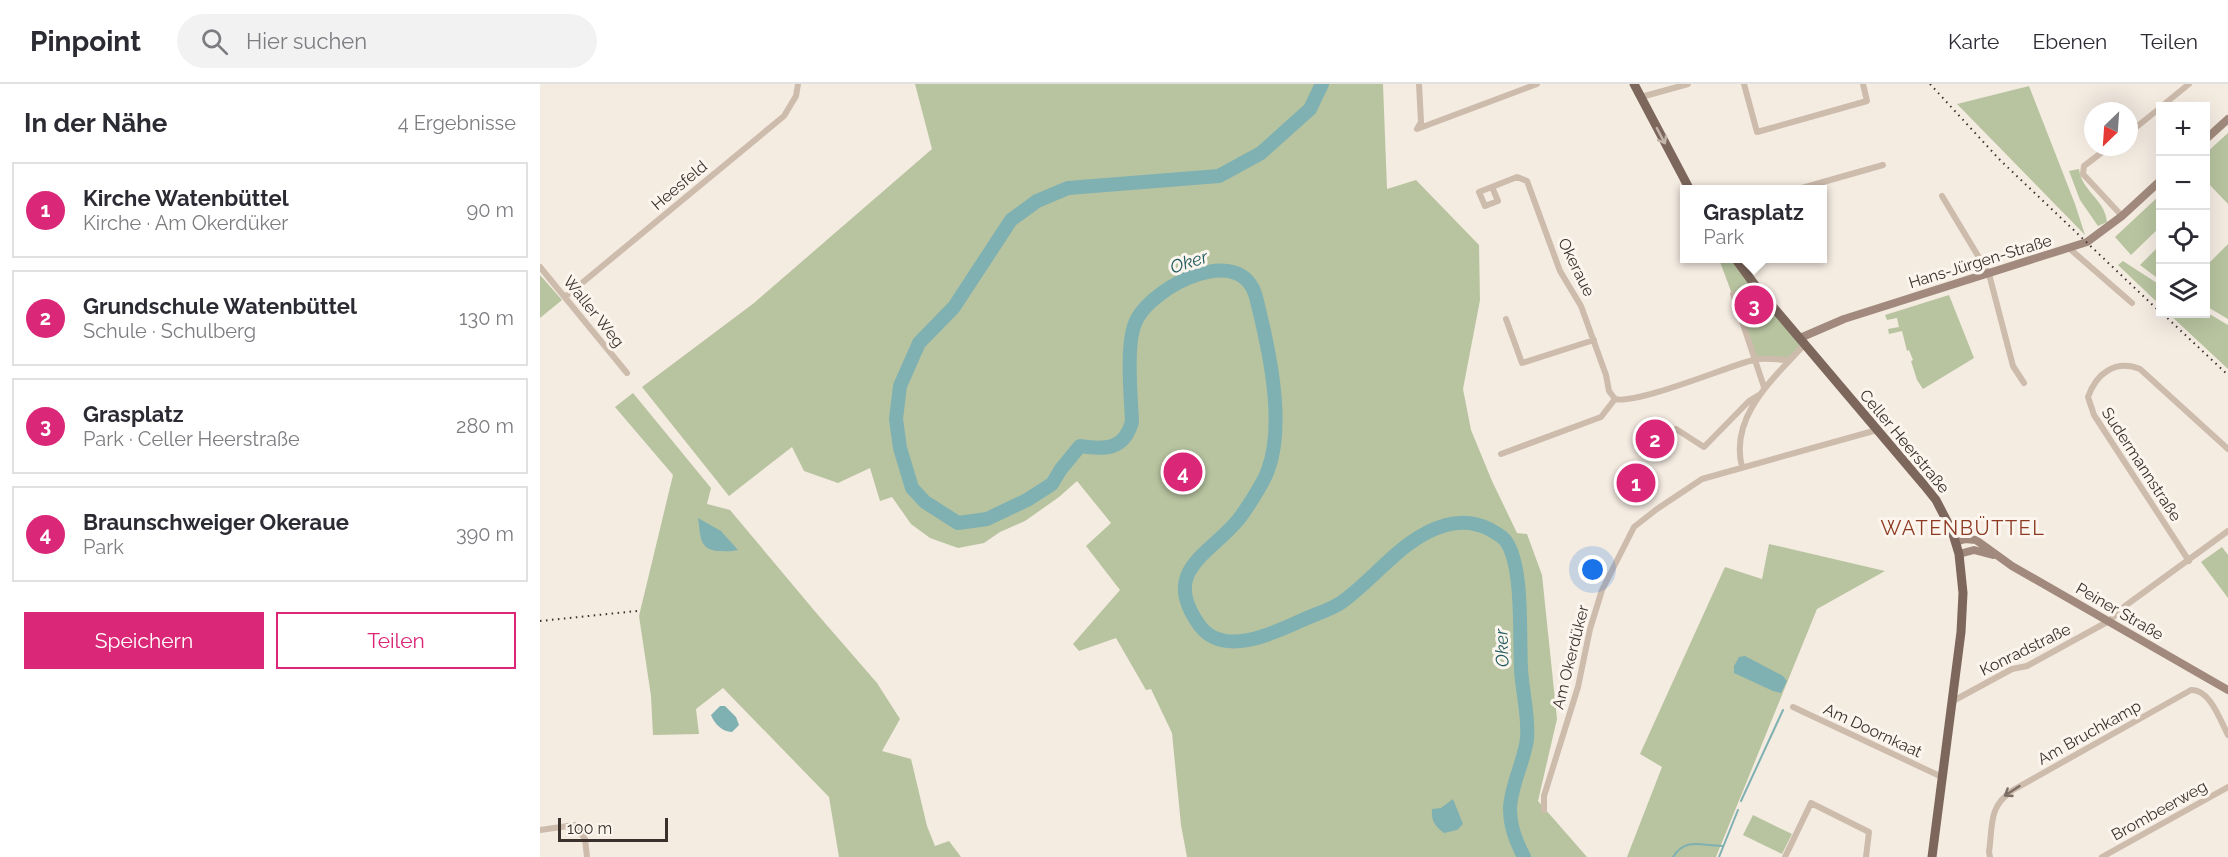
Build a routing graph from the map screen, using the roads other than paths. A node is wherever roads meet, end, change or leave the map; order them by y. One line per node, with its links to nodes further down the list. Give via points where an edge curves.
1 (798, 84): 28 (street, Heesfeld, via 784,116)
2 (1419, 84): 3 (street, via 1421,122 1417,129)
3 (1537, 84)
4 (1634, 84): 9 (main road)
5 (1688, 84): 9 (street)
6 (1744, 84): 7 (street, via 1757,132 1868,100)
7 (1863, 84)
8 (2189, 84): 10 (street)
9 (1641, 97): 17 (main road, one-way to 17)
10 (2167, 102)
11 (2156, 111): 13 (street)
12 (2228, 118): 14 (main road)
13 (2138, 126)
14 (2210, 134)
15 (2097, 156): 22 (street, via 2084,166 2083,174)
16 (1883, 165): 18 (street)
17 (1688, 185)
18 (1810, 185)
19 (2156, 185): 22 (main road, Hans-Jürgen-Straße)
20 (1492, 187): 31 (street, Okeraue, via 1517,177 1527,181 1560,270 1581,306)
21 (1942, 196): 26 (street)
22 (2122, 216): 23 (main road, Hans-Jürgen-Straße, via 2093,239)
23 (2070, 249): 26 (main road, Hans-Jürgen-Straße); 29 (street)
24 (1739, 263): 32 (main road, Celler Heerstraße)
25 (540, 267): 28 (street, Waller Weg)
26 (1989, 274): 32 (main road, Hans-Jürgen-Straße, via 1840,321); 36 (street, via 2013,366)
27 (1733, 294): 33 (street)
28 (565, 297): 35 (street, Waller Weg)
29 (2132, 303)
30 (1506, 319): 31 (street, via 1522,363)
31 (1594, 340): 38 (street, Okeraue, via 1609,392)
32 (1802, 341): 34 (street); 40 (main road, Celler Heerstraße)
33 (1756, 359): 34 (street); 37 (street); 38 (street, via 1648,394)
34 (1790, 360): 37 (street)
35 (627, 373)
36 (2024, 383)
37 (1763, 390): 39 (street, via 1704,447); 43 (street, via 1741,432)
38 (1615, 399): 42 (street, via 1601,417)
39 (1676, 429)
40 (1877, 430): 43 (street, Am Okerdüker); 45 (main road, Celler Heerstraße, via 1936,500)
41 (2228, 449): 48 (street, Sudermannstraße, via 2140,369 2128,364 2112,369 2092,385 2089,406)
42 (1501, 454)
43 (1742, 467): 56 (street, Am Okerdüker, via 1702,479 1634,527 1598,601 1578,687 1544,796)
44 (2228, 531): 48 (street, Konradstraße)
45 (1956, 542): 46 (main road, Celler Heerstraße); 47 (main road, Peiner Straße, via 1976,540)
46 (1959, 554): 47 (main road, Peiner Straße, via 1974,550); 51 (main road, Celler Heerstraße, via 1963,605)
47 (1997, 556): 49 (main road, Peiner Straße)
48 (2189, 561): 49 (street, Konradstraße)
49 (2109, 621): 50 (main road, Peiner Straße); 51 (street, Konradstraße)
50 (2228, 690)
51 (1953, 701): 54 (main road, Celler Heerstraße)
52 (1793, 707): 54 (street, Am Doornkaat)
53 (2228, 735): 62 (street, Am Bruchkamp, one-way to 62, via 2206,695 2191,690 1999,800)
54 (1942, 777): 61 (main road, Celler Heerstraße)
55 (2228, 787): 63 (street, Brombeerweg)
56 (1544, 810)
57 (540, 830): 58 (street, via 575,825 585,839)
58 (587, 857)
59 (1785, 857): 60 (street, via 1811,803 1869,832)
60 (1866, 857)
61 (1932, 857)
62 (1990, 857)
63 (2102, 857)

